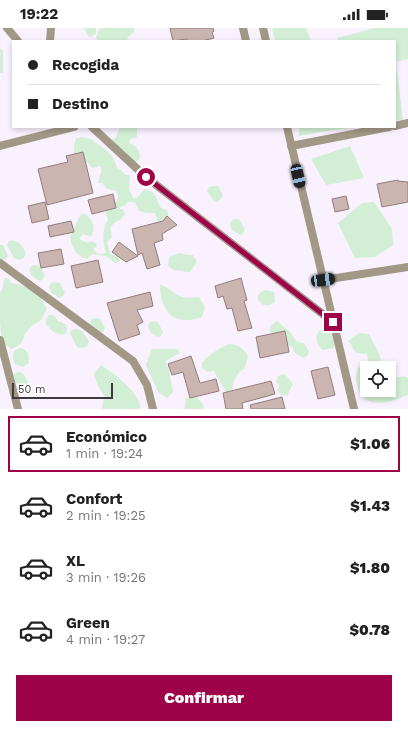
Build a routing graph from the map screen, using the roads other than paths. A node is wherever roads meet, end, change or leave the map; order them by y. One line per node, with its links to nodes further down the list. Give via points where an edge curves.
1 (6, 28): 5 (street)
2 (51, 28): 6 (street)
3 (243, 28): 7 (street)
4 (263, 28): 8 (street)
5 (17, 40)
6 (50, 40)
7 (246, 40)
8 (266, 40)
9 (408, 123): 10 (street)
10 (396, 126)
11 (70, 128): 15 (street)
12 (93, 128): 20 (street, via 146,177)
13 (287, 128): 16 (street)
14 (384, 128): 16 (street)
15 (0, 146)
16 (292, 146): 19 (street)
17 (0, 263): 23 (street, via 133,362 147,385)
18 (408, 267): 19 (street)
19 (323, 280): 20 (street)
20 (333, 322): 24 (street)
21 (0, 340): 22 (street)
22 (18, 409)
23 (153, 409)
24 (354, 409)

